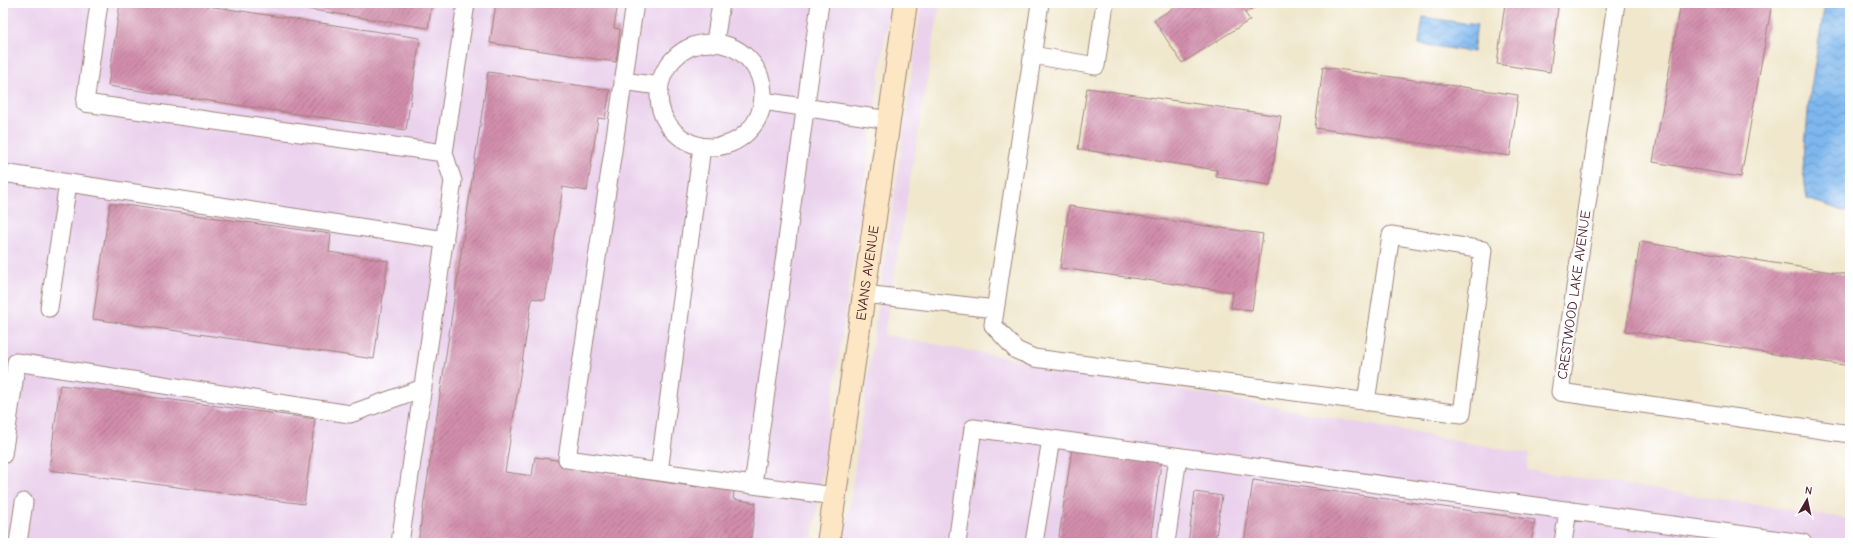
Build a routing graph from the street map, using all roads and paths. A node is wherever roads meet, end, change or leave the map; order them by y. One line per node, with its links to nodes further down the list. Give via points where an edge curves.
1 (99, 3): 18 (lane, via 85,103)
2 (466, 3): 18 (lane)
3 (635, 3): 12 (lane)
4 (721, 3): 10 (lane)
5 (820, 3): 15 (lane)
6 (906, 3): 16 (street, EVANS AVENUE)
7 (1040, 3): 11 (lane)
8 (1105, 3): 11 (lane, via 1096,66)
9 (1616, 3): 28 (lane, CRESTWOOD LAKE AVENUE, via 1560,392)
10 (715, 42): 13 (lane, via 697,44 680,51 668,64); 14 (lane, via 731,46 746,56 757,69 763,84)
11 (1032, 55): 24 (lane)
12 (623, 81): 13 (lane); 32 (lane, via 567,459)
13 (659, 86): 17 (lane, via 658,98 662,116 672,131 686,142)
14 (763, 101): 15 (lane); 17 (lane, via 759,117 745,135 735,142 719,147)
15 (806, 107): 16 (lane); 33 (lane)
16 (889, 120): 22 (street, EVANS AVENUE)
17 (702, 147): 32 (lane)
18 (444, 153): 21 (lane, via 453,181)
19 (3, 173): 20 (lane)
20 (68, 183): 21 (lane); 23 (lane)
21 (445, 240): 26 (lane)
22 (864, 294): 24 (lane); 34 (street, EVANS AVENUE)
23 (49, 308)
24 (995, 309): 27 (lane, via 993,326 1016,350 1034,358)
25 (8, 381): 26 (lane, via 16,362 350,414); 30 (lane)
26 (423, 388): 38 (lane)
27 (1366, 402): 27 (lane, via 1391,235 1483,250 1462,414)
28 (1850, 434)
29 (1051, 439): 31 (lane); 40 (lane, via 973,428); 41 (lane)
30 (3, 455)
31 (1178, 457): 36 (lane); 42 (lane)
32 (659, 472): 33 (lane)
33 (753, 485): 34 (lane)
34 (834, 496): 39 (street, EVANS AVENUE)
35 (24, 502): 37 (lane)
36 (1568, 510): 43 (lane); 44 (lane)
37 (18, 543)
38 (400, 543)
39 (828, 543)
40 (957, 543)
41 (1034, 543)
42 (1166, 543)
43 (1563, 543)
44 (1803, 543)

